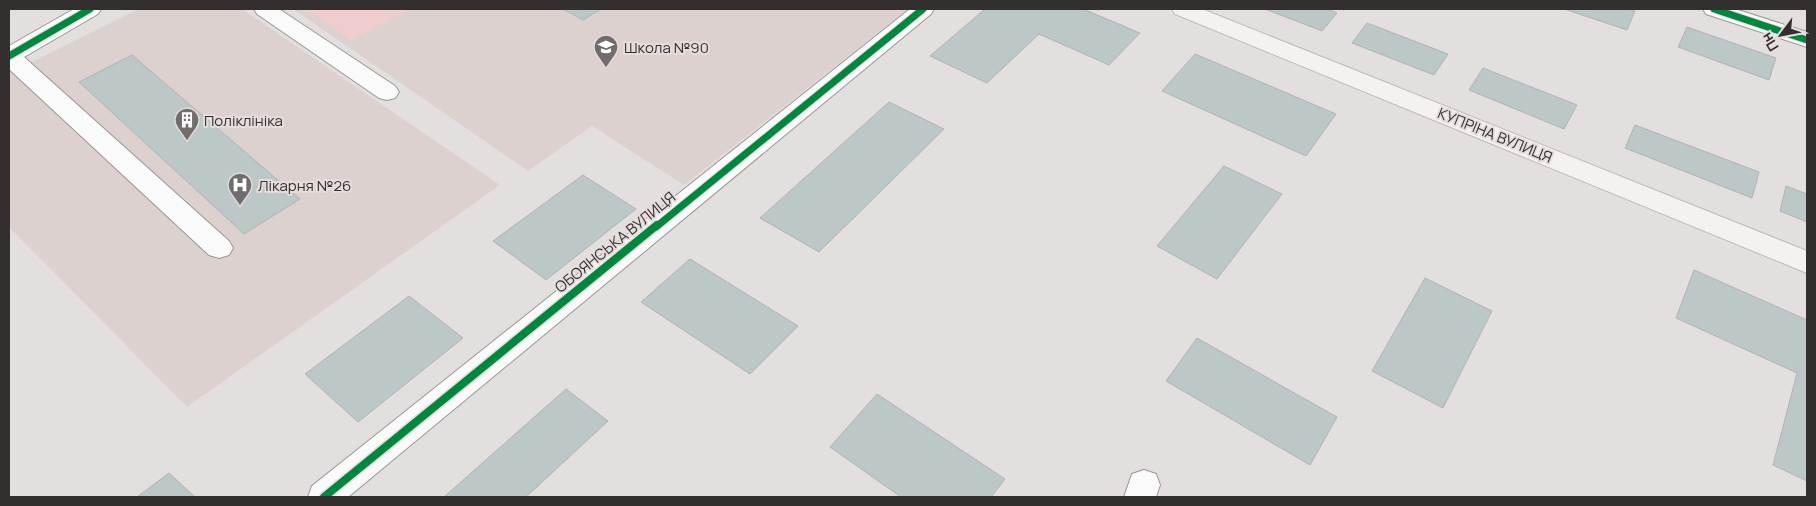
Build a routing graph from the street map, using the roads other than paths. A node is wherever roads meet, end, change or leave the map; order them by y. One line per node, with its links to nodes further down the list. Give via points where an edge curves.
1 (90, 9): 7 (street)
2 (265, 9): 8 (street)
3 (923, 9): 11 (street, ОБОЯНСЬКА ВУЛИЦЯ)
4 (1183, 9): 10 (main road, КУПРІНА ВУЛИЦЯ)
5 (1714, 9): 6 (street)
6 (1807, 40)
7 (9, 56): 9 (street)
8 (387, 92)
9 (219, 248)
10 (1807, 262)
11 (324, 497)

